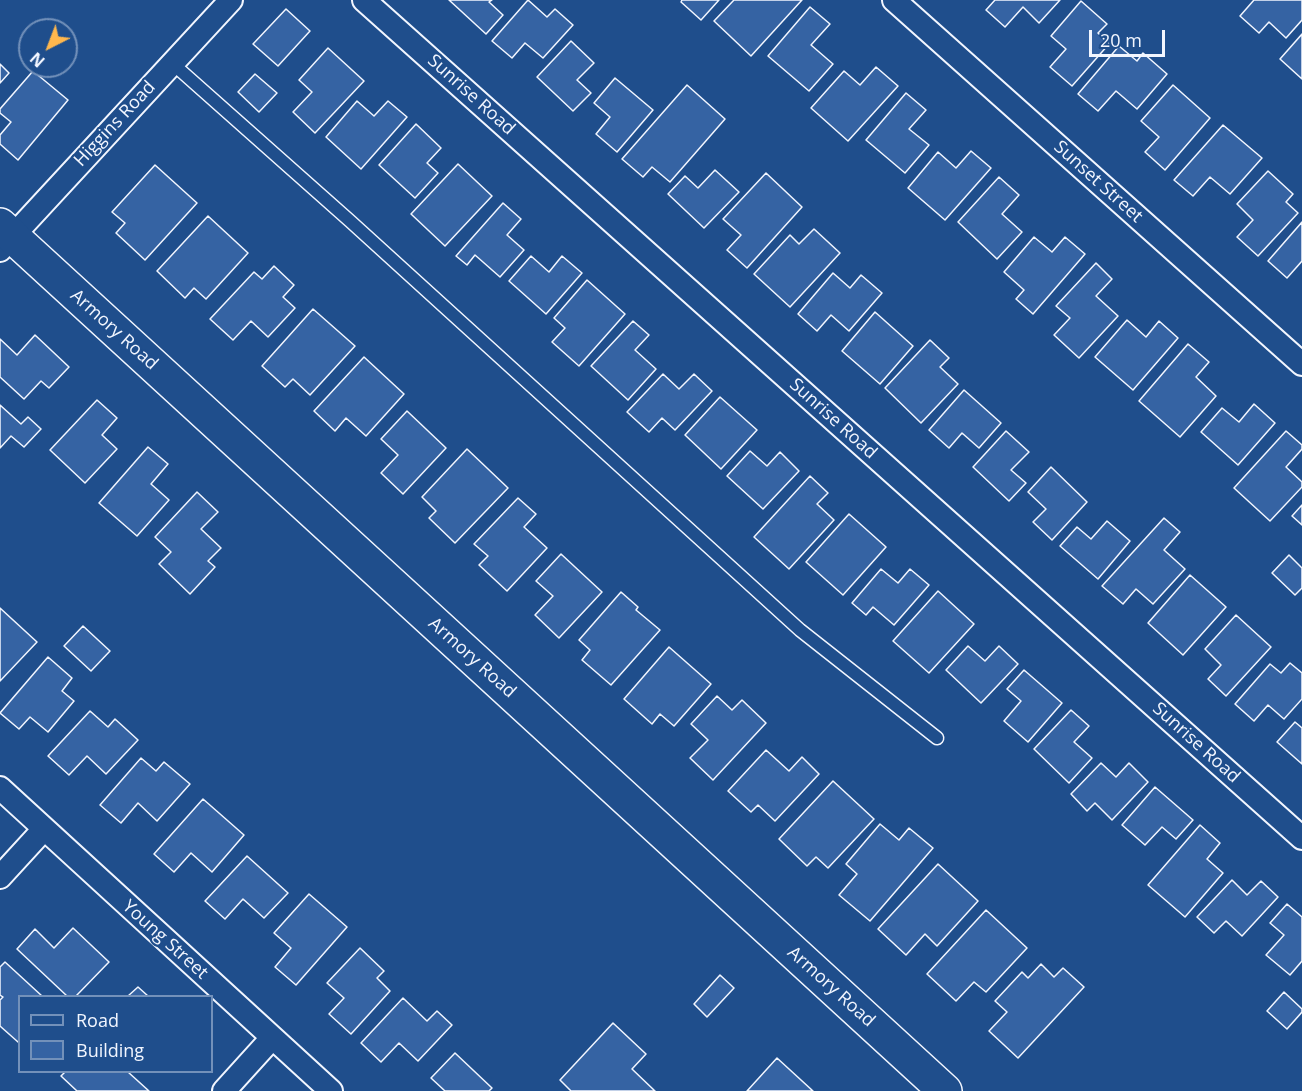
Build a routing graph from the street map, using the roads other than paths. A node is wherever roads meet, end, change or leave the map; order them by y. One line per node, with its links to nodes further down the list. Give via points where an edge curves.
1 (231, 0): 4 (street, Higgins Road)
2 (364, 0): 10 (street, Sunrise Road)
3 (894, 0): 6 (street, Sunset Street)
4 (172, 63): 5 (street, Higgins Road); 7 (lane, via 800,630)
5 (4, 237): 15 (main road, Armory Road)
6 (1302, 364)
7 (937, 738)
8 (0, 788): 9 (street, Young Street)
9 (44, 829): 11 (street); 12 (street, Young Street)
10 (1302, 838)
11 (0, 877)
12 (272, 1038): 13 (street); 14 (street, Young Street)
13 (224, 1091)
14 (331, 1091)
15 (945, 1091)

